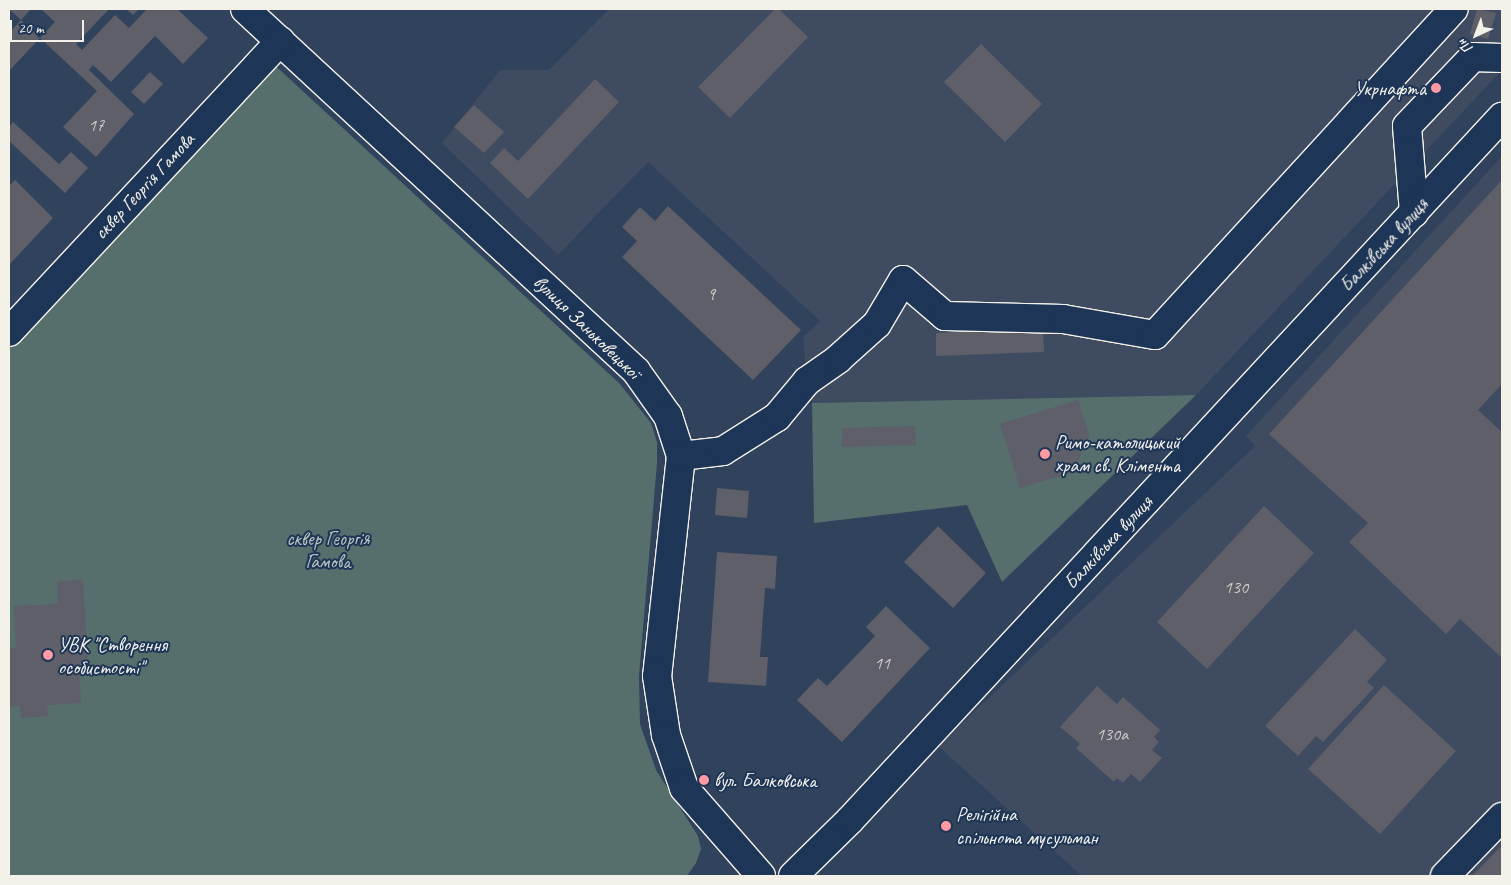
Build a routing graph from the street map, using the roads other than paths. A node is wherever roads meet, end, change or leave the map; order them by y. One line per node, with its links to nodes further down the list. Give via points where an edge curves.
1 (1454, 9): 8 (street, via 1155,336 1063,318 945,316 903,280 877,324 838,359 807,381 777,417 723,451)
2 (256, 12): 3 (street, вулиця Заньковецької)
3 (280, 41): 7 (street, сквер Георгія Гамова); 8 (street, вулиця Заньковецької, via 636,371 668,416)
4 (1502, 58): 6 (street, via 1473,57 1406,126)
5 (1502, 117): 6 (street, Балківська вулиця)
6 (1414, 213): 11 (street, Балківська вулиця, via 850,820)
7 (9, 332)
8 (680, 456): 10 (street, вулиця Заньковецької, via 657,676 666,735 684,788)
9 (1502, 817): 12 (street)
10 (761, 876)
11 (793, 876)
12 (1445, 876)

